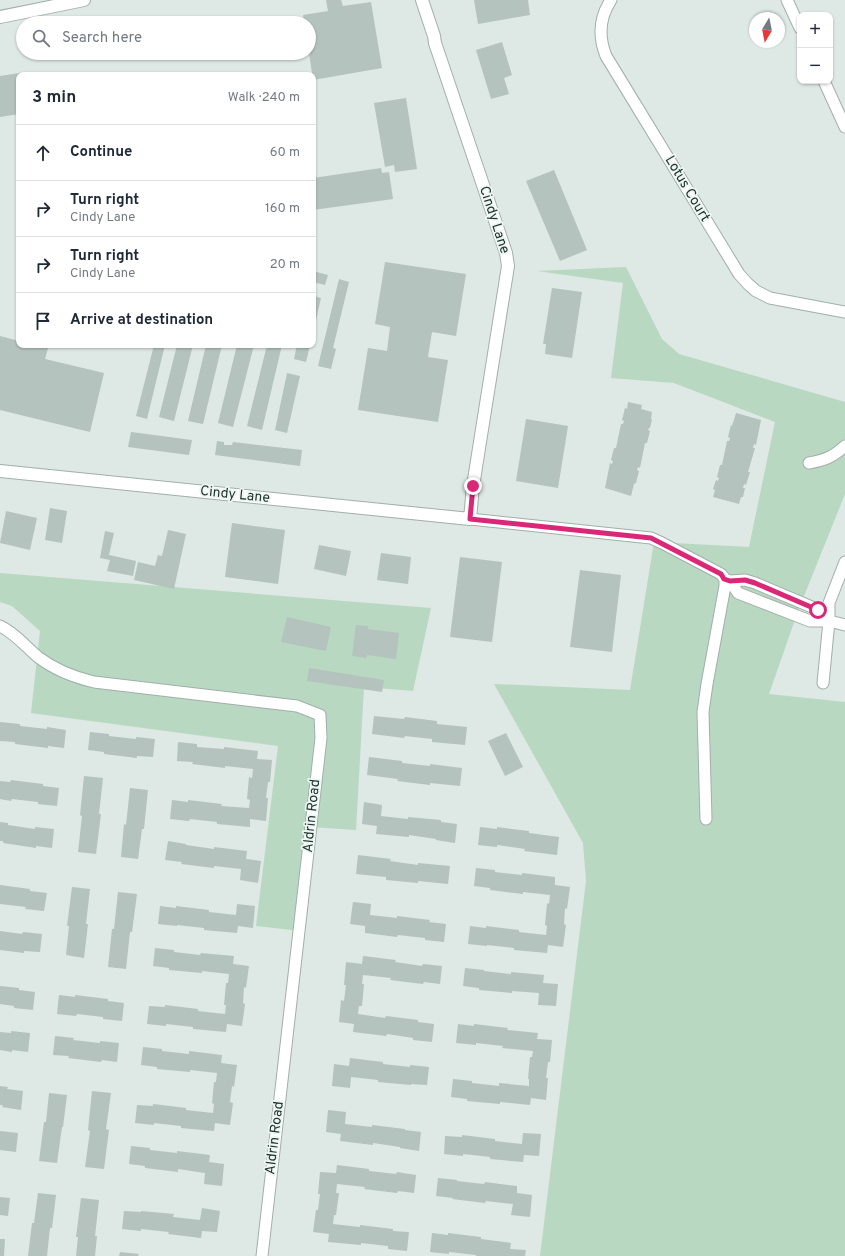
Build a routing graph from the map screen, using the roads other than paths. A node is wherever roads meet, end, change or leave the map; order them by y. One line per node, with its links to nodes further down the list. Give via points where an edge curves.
1 (84, 0): 5 (street)
2 (422, 0): 14 (street, Cindy Lane, via 506,252 508,266)
3 (611, 0): 10 (street, Lotus Court, via 604,11 601,23 600,35 606,56 739,274 748,284 770,298)
4 (787, 0): 7 (street)
5 (29, 6): 6 (street)
6 (0, 17)
7 (797, 22)
8 (825, 84): 9 (street)
9 (845, 127)
10 (845, 312)
11 (845, 446): 12 (street, via 830,458)
12 (809, 463)
13 (0, 471): 14 (street, Cindy Lane)
14 (470, 519): 16 (street, Cindy Lane, via 651,538 721,574)
15 (845, 562): 17 (street, via 830,603)
16 (726, 582): 17 (street, Cindy Lane, via 738,594 810,621); 17 (street, via 745,580 755,583 818,610); 21 (street, via 703,712)
17 (830, 621): 18 (street); 20 (street)
18 (845, 625)
19 (0, 626): 22 (street, Aldrin Road, via 49,665 79,678 94,682 297,706 320,715 321,738)
20 (823, 683)
21 (706, 820)
22 (262, 1256)

